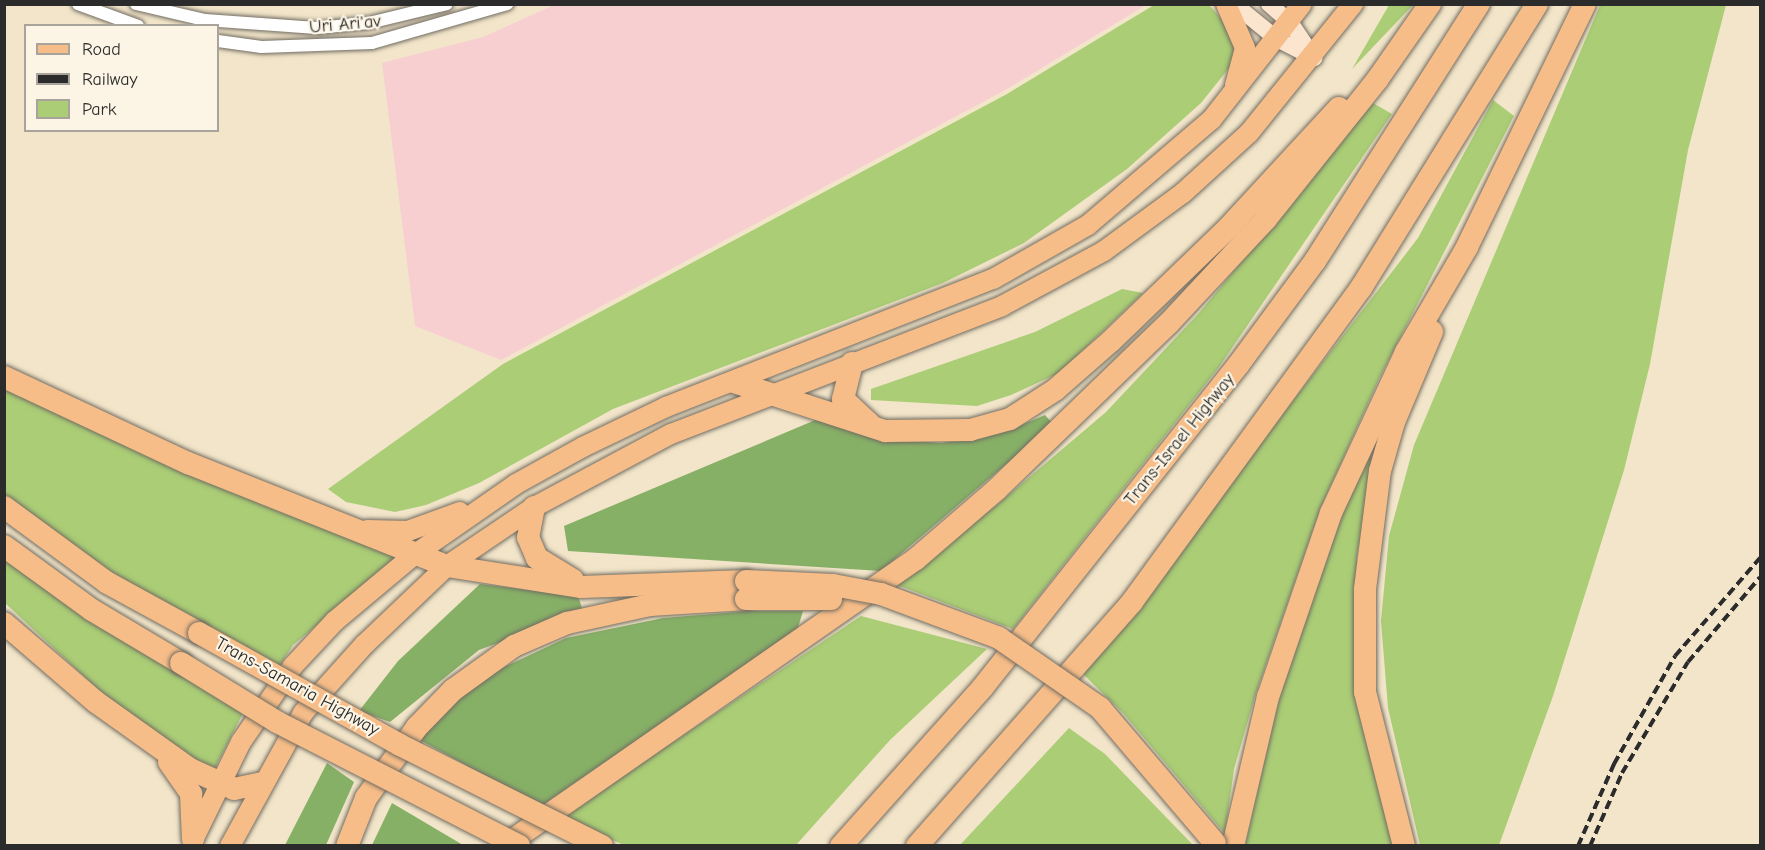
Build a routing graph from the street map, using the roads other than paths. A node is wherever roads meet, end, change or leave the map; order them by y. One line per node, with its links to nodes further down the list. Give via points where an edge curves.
1 (78, 4): 15 (street)
2 (136, 4): 3 (street, Uri Ari'av, via 206,20 317,28 369,23)
3 (447, 4)
4 (507, 4): 17 (street, Uri Ari'av, via 372,43 262,47)
5 (1226, 4): 19 (main road, via 1245,48)
6 (1234, 4): 16 (main road)
7 (1269, 4): 14 (main road)
8 (1302, 4): 14 (main road)
9 (1353, 4): 18 (main road)
10 (1429, 4): 25 (highway, via 1229,227 1055,390 1010,419 970,430); 43 (highway, via 1377,80 1266,219 1169,323 996,490 916,559)
11 (1479, 4): 46 (highway, Trans-Israel Highway, via 1315,261 1239,364 983,687)
12 (1537, 4): 47 (highway, via 1361,288 1132,602)
13 (1585, 4): 20 (highway)
14 (1290, 22): 16 (main road); 18 (main road)
15 (133, 24)
16 (1277, 39): 18 (main road); 19 (main road)
17 (219, 41)
18 (1314, 58): 21 (main road, via 1224,157 1104,251 1002,306)
19 (1232, 96): 23 (main road, via 1152,174 1041,254 993,279)
20 (1467, 247): 40 (highway, via 1406,352 1331,513); 48 (highway, via 1394,422 1380,471 1367,567 1365,692)
21 (852, 363): 24 (main road); 25 (highway, via 843,399 854,414)
22 (4, 377): 29 (highway, via 188,463)
23 (734, 382): 24 (highway); 26 (main road, via 666,407)
24 (771, 393): 25 (highway, via 843,422); 28 (main road, via 671,434)
25 (885, 431)
26 (516, 484): 29 (main road, via 424,528 394,532); 31 (main road)
27 (4, 507): 45 (highway, Trans-Samaria Highway, bridge, via 106,582 400,745)
28 (534, 507): 32 (main road); 33 (highway, via 528,537 537,558 563,577)
29 (347, 526): 31 (highway)
30 (4, 546): 44 (highway, Trans-Samaria Highway, bridge, via 92,610 277,722)
31 (414, 555): 32 (highway); 38 (main road, via 335,621 293,666)
32 (447, 566): 33 (highway, via 529,582); 37 (main road, via 329,682)
33 (616, 586): 34 (highway)
34 (746, 590): 40 (highway, bridge, via 871,592 999,638 1100,708); 42 (highway, via 650,604 567,623 514,646 453,690 417,727 366,798)
35 (4, 623): 36 (highway)
36 (156, 748): 38 (highway); 39 (highway, via 191,794)
37 (262, 783): 38 (highway, via 250,789); 41 (main road)
38 (217, 784): 39 (main road)
39 (192, 842)
40 (1221, 845)
41 (230, 846)
42 (347, 846)
43 (504, 846)
44 (519, 846)
45 (602, 846)
46 (841, 846)
47 (917, 846)
48 (1404, 846)

